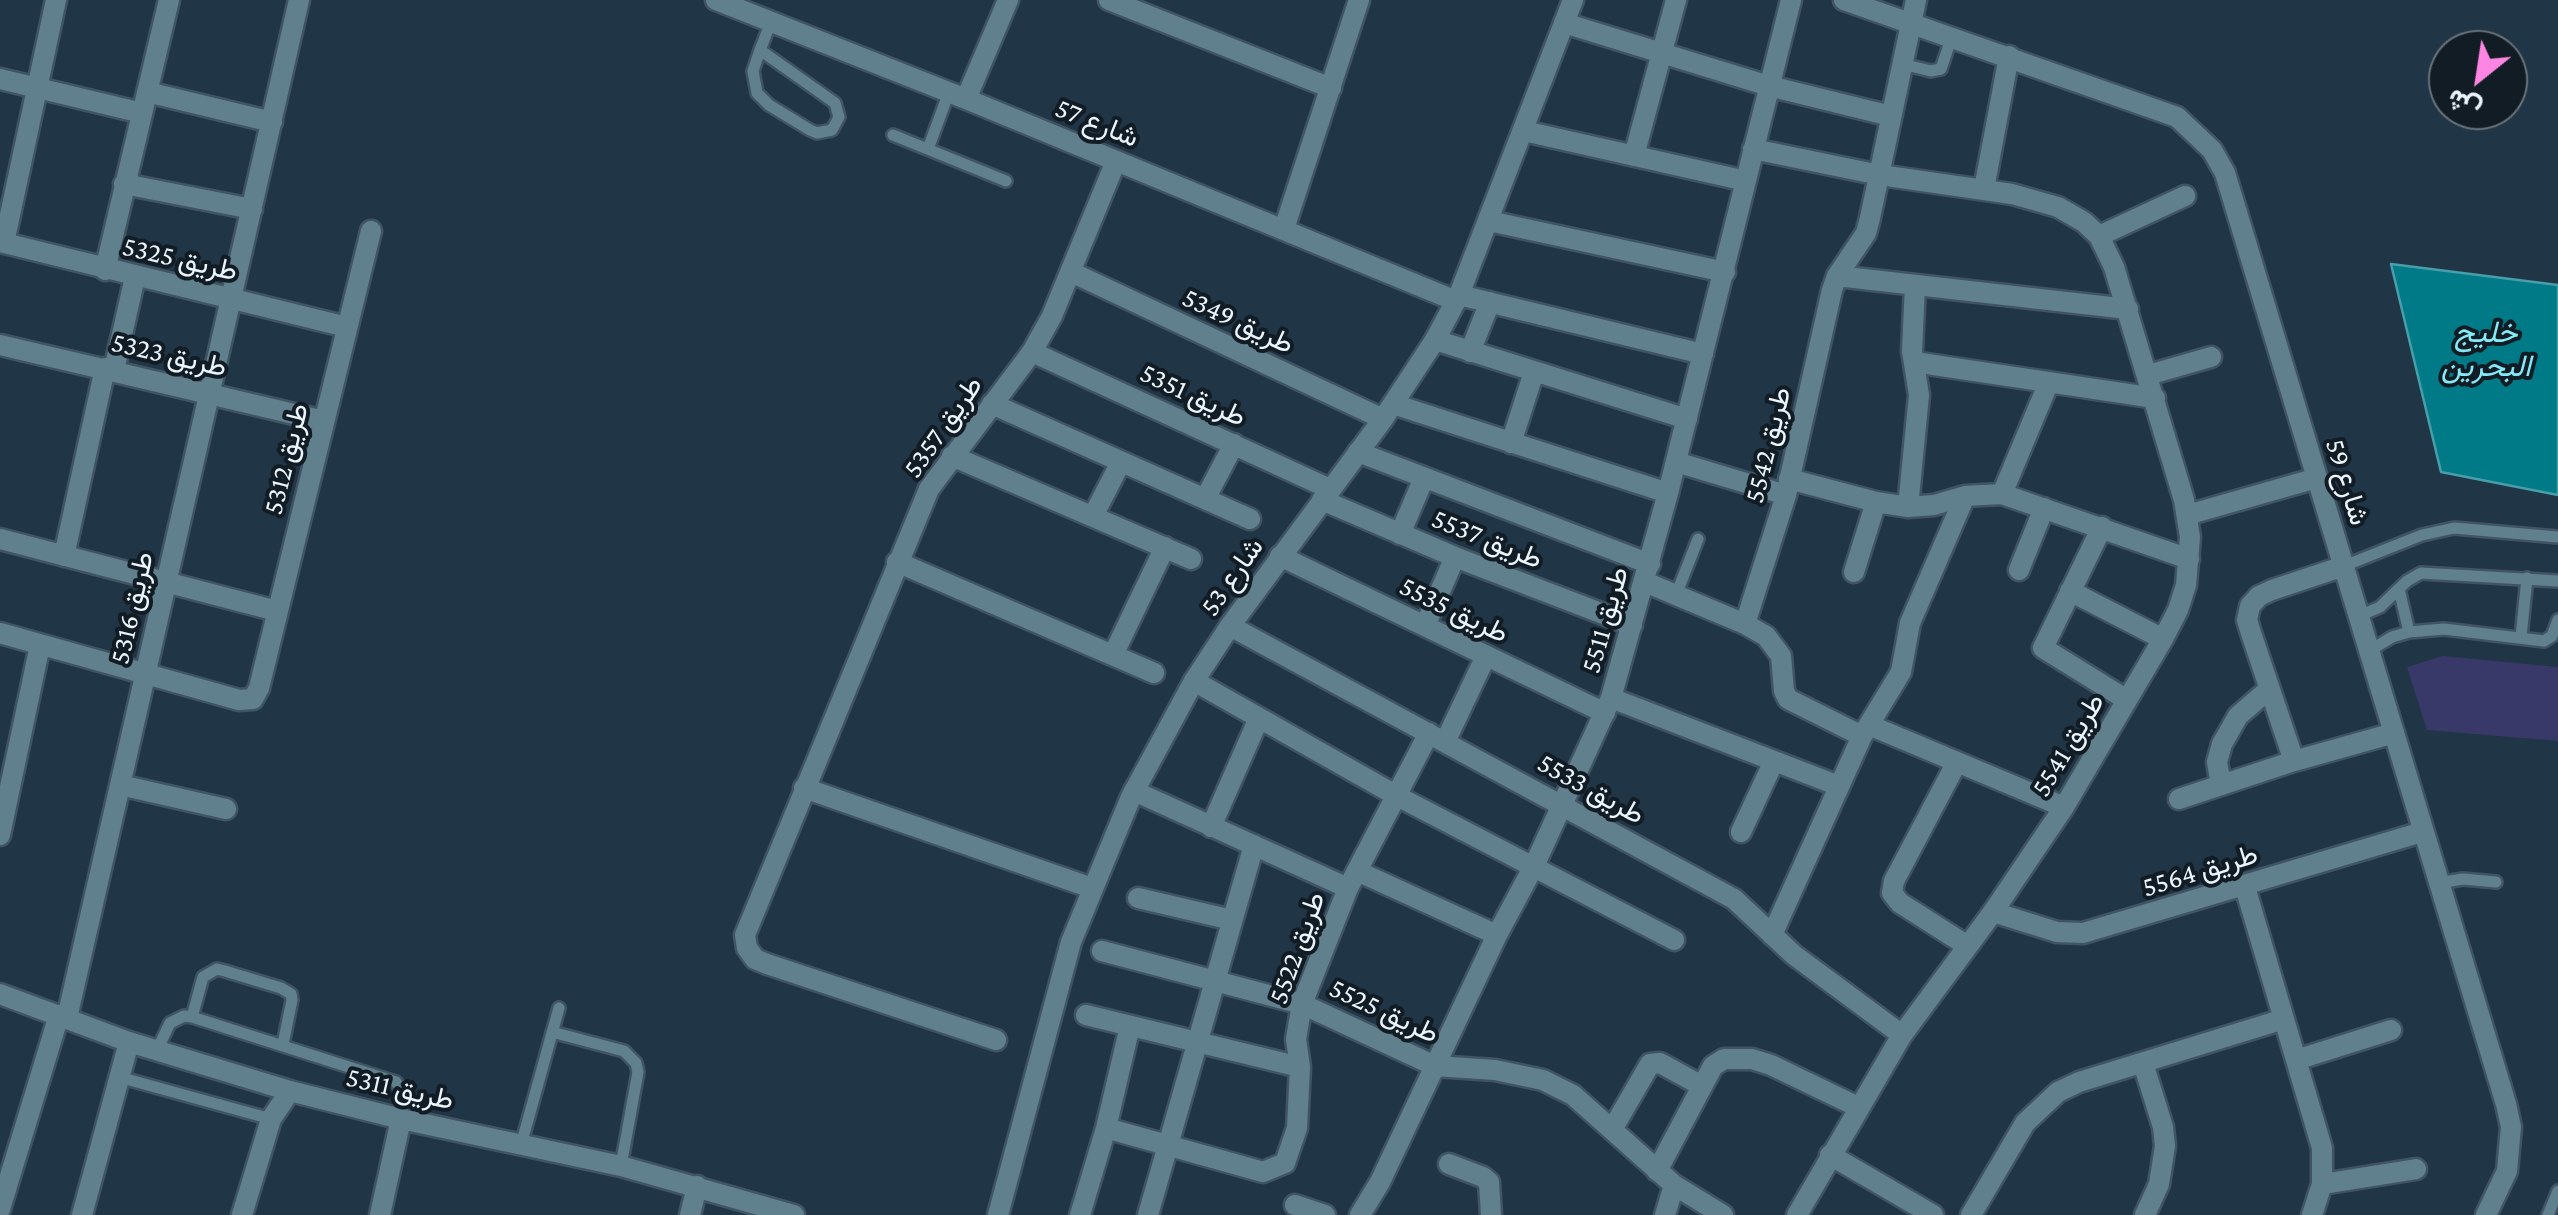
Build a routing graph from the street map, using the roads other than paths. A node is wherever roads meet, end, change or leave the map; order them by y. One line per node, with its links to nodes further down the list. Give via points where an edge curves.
1 (56, 0): 23 (street)
2 (169, 0): 26 (street)
3 (300, 0): 28 (street, طريق 5316)
4 (716, 0): 15 (street, شارع 57)
5 (1008, 0): 25 (street)
6 (1109, 0): 24 (street)
7 (1359, 0): 24 (street)
8 (1574, 0): 14 (street, شارع 53)
9 (1676, 0): 18 (street)
10 (1791, 0): 22 (street, طريق 5511)
11 (1844, 0): 13 (street, شارع 59)
12 (1916, 0): 13 (street)
13 (1910, 22): 16 (street, شارع 59); 20 (street)
14 (1564, 23): 18 (street); 29 (street, شارع 53)
15 (770, 24): 17 (lane); 25 (street, شارع 57)
16 (1952, 36): 19 (street, شارع 59); 20 (lane, via 1941,70)
17 (760, 50): 17 (lane, via 753,78 762,100 817,133 832,130 839,117 836,103)
18 (1660, 53): 22 (street); 33 (street)
19 (2008, 56): 39 (street); 82 (street, شارع 59, via 2177,117 2212,150 2225,172)
20 (1902, 64): 27 (street)
21 (0, 79): 23 (street)
22 (1770, 86): 27 (street); 32 (street, طريق 5511)
23 (35, 88): 26 (street); 46 (street)
24 (1330, 88): 43 (street)
25 (958, 95): 31 (lane); 34 (street, شارع 57)
26 (144, 102): 28 (street); 38 (street)
27 (1891, 116): 35 (street)
28 (272, 122): 41 (street, طريق 5316)
29 (1524, 131): 33 (street); 42 (street, شارع 53)
30 (893, 135): 31 (lane)
31 (928, 149): 36 (lane)
32 (1753, 150): 35 (street); 37 (street, طريق 5511)
33 (1634, 156): 37 (street)
34 (1116, 161): 43 (street, شارع 57); 48 (street, طريق 5357)
35 (1880, 175): 39 (street); 50 (street, via 1866,233)
36 (1006, 181)
37 (1746, 181): 49 (street, طريق 5511)
38 (124, 184): 41 (street); 47 (street)
39 (1984, 189): 45 (street, via 2058,207)
40 (2186, 196): 45 (street)
41 (252, 209): 54 (street, طريق 5316)
42 (1488, 221): 49 (street); 53 (street, شارع 53)
43 (1284, 229): 53 (street, شارع 57)
44 (371, 231): 57 (street, طريق 5312)
45 (2099, 236): 56 (street, طريق 5541)
46 (2, 243): 47 (street, طريق 5325)
47 (105, 270): 51 (street, طريق 5325)
48 (1070, 272): 60 (street, طريق 5357); 72 (street, طريق 5349)
49 (1725, 272): 62 (street, طريق 5511)
50 (1836, 276): 52 (street); 83 (street, طريق 5542)
51 (135, 277): 54 (street, طريق 5325); 65 (street)
52 (1915, 285): 56 (street); 64 (street)
53 (1457, 298): 55 (street, شارع 57); 58 (street, شارع 53)
54 (231, 300): 57 (street, طريق 5325); 69 (street, طريق 5316)
55 (1490, 302): 61 (street); 62 (street, شارع 57)
56 (2128, 309): 67 (street, طريق 5541)
57 (347, 327): 74 (street, طريق 5312)
58 (1435, 340): 61 (street); 72 (street, شارع 53)
59 (0, 345): 65 (street, طريق 5323)
60 (1032, 352): 71 (street, طريق 5357); 76 (street, طريق 5351)
61 (1470, 352): 66 (street)
62 (1703, 354): 73 (street, طريق 5511)
63 (2210, 357): 67 (street)
64 (1914, 362): 68 (street); 90 (street, via 1919,395)
65 (110, 369): 69 (street, طريق 5323); 101 (street)
66 (1534, 372): 73 (street); 75 (street)
67 (2148, 375): 70 (street, طريق 5541)
68 (2048, 382): 70 (street); 85 (street)
69 (210, 393): 74 (street, طريق 5323); 113 (street, طريق 5316)
70 (2154, 398): 92 (street, طريق 5541)
71 (992, 404): 78 (street, طريق 5357); 79 (street)
72 (1388, 412): 75 (street); 77 (street, شارع 53)
73 (1686, 419): 80 (street, طريق 5511)
74 (324, 421): 117 (street, طريق 5312)
75 (1511, 443): 84 (street)
76 (1234, 444): 86 (street, طريق 5351); 88 (street)
77 (1358, 452): 81 (street); 86 (street, شارع 53)
78 (952, 456): 93 (street); 106 (street, طريق 5357, via 929,489)
79 (1121, 462): 88 (street); 93 (street)
80 (1676, 462): 83 (street); 84 (street, طريق 5511)
81 (1424, 478): 96 (street); 110 (street)
82 (2318, 478): 92 (street); 107 (street, شارع 59)
83 (1788, 487): 89 (street); 120 (street, طريق 5542)
84 (1668, 493): 110 (street, طريق 5511)
85 (2002, 494): 87 (street); 91 (street)
86 (1326, 495): 96 (street, طريق 5537); 102 (street, شارع 53)
87 (1965, 496): 90 (street); 139 (street, via 1910,623 1901,672)
88 (1205, 498): 94 (street)
89 (1876, 502): 90 (street); 109 (street)
90 (1908, 507)
91 (2044, 508): 95 (street); 108 (street)
92 (2188, 515): 105 (street, طريق 5541)
93 (1094, 516): 100 (street)
94 (1250, 518)
95 (2102, 527): 105 (street); 115 (street)
96 (1400, 534): 103 (street, طريق 5537)
97 (2558, 537): 107 (lane, via 2454,528)
98 (0, 539): 101 (street)
99 (1698, 539): 116 (lane)
100 (1165, 547): 104 (street); 130 (street)
101 (64, 556): 113 (street)
102 (1280, 556): 122 (street, شارع 53); 123 (street, طريق 5535)
103 (1456, 558): 121 (street, طريق 5537); 123 (street)
104 (1191, 559)
105 (2190, 559): 127 (street, طريق 5541)
106 (897, 562): 130 (street); 149 (street, طريق 5357)
107 (2344, 566): 118 (street, شارع 59); 135 (street, via 2272,590 2250,606 2247,620)
108 (2019, 570)
109 (1854, 572)
110 (1647, 573): 116 (street); 121 (street, طريق 5511)
111 (2527, 578): 112 (lane); 114 (lane, via 2421,573); 126 (lane)
112 (2558, 581)
113 (166, 582): 117 (street); 133 (street, طريق 5316)
114 (2399, 589): 118 (lane); 124 (lane)
115 (2070, 591): 127 (street); 136 (street, via 2043,648)
116 (1676, 595): 120 (street)
117 (278, 611): 133 (street, طريق 5312, via 253,700)
118 (2359, 616): 129 (street, شارع 59)
119 (2558, 620): 126 (lane, via 2544,641)
120 (1745, 624): 139 (street, via 1776,645 1788,699)
121 (1632, 625): 137 (street, طريق 5511)
122 (1230, 626): 134 (street, شارع 53); 141 (street, طريق 5533)
123 (1425, 626): 131 (street, طريق 5535)
124 (2409, 632): 126 (lane); 129 (lane)
125 (0, 633): 128 (street)
126 (2521, 638)
127 (2163, 639): 136 (street, طريق 5541)
128 (40, 645): 133 (street); 142 (street)
129 (2370, 651): 140 (street, شارع 59)
130 (1113, 655): 132 (street)
131 (1486, 656): 137 (street, طريق 5535); 141 (street, طريق 5522)
132 (1154, 673)
133 (145, 675): 147 (street, طريق 5316)
134 (1194, 681): 138 (street); 150 (street, شارع 53)
135 (2268, 690): 143 (street); 146 (street, via 2238,716 2222,744)
136 (2128, 700): 154 (street, طريق 5541)
137 (1608, 705): 144 (street, طريق 5535); 153 (street, طريق 5511)
138 (1259, 718): 151 (street); 156 (street)
139 (1865, 730): 145 (street); 148 (street)
140 (2394, 733): 143 (street); 158 (street, شارع 59)
141 (1437, 738): 151 (street, طريق 5522); 153 (street, طريق 5533)
142 (9, 744): 159 (street)
143 (2294, 760): 146 (street)
144 (1774, 761): 148 (street, طريق 5535); 157 (street)
145 (1956, 762): 154 (street); 173 (street, via 1892,893)
146 (2221, 784): 152 (street)
147 (120, 785): 155 (street); 180 (street, طريق 5316)
148 (1838, 786): 171 (street)
149 (804, 788): 166 (street); 187 (street, طريق 5357, via 745,935 755,959)
150 (1134, 791): 156 (street); 166 (street, شارع 53)
151 (1397, 796): 161 (street); 162 (street, طريق 5522)
152 (2179, 799)
153 (1563, 805): 161 (street, طريق 5511); 171 (street, طريق 5533, via 1734,899)
154 (2064, 807): 168 (street, طريق 5541)
155 (226, 809)
156 (1211, 827): 160 (street)
157 (1741, 832)
158 (2422, 832): 164 (street, شارع 59); 165 (street, طريق 5564)
159 (0, 835)
160 (1254, 845): 162 (street); 169 (street)
161 (1534, 866): 170 (street, طريق 5511); 172 (street)
162 (1353, 879): 170 (street); 177 (street, طريق 5522)
163 (2496, 882): 164 (lane)
164 (2438, 883): 235 (street, شارع 59, via 2510,1127 2507,1172)
165 (2244, 887): 168 (street, طريق 5564, via 2083,933); 182 (street)
166 (1092, 888): 222 (street, شارع 53, via 1053,1002)
167 (1138, 898): 169 (street)
168 (1993, 912): 173 (street, طريق 5541)
169 (1232, 920): 175 (street)
170 (1497, 935): 195 (street, طريق 5511)
171 (1772, 935): 186 (street, طريق 5533)
172 (1674, 940)
173 (1966, 944): 186 (street, طريق 5541)
174 (1102, 951): 175 (street, طريق 5525)
175 (1213, 980): 177 (street, طريق 5525); 190 (street)
176 (0, 994): 180 (street, طريق 5311)
177 (1302, 1004): 194 (street, طريق 5522); 195 (street, طريق 5525)
178 (559, 1008): 185 (lane)
179 (1086, 1016): 183 (street)
180 (62, 1017): 188 (street, طريق 5311); 216 (street, طريق 5316)
181 (192, 1017): 189 (lane); 189 (lane, via 209,971 262,982 292,1000); 191 (lane, via 170,1023)
182 (2284, 1019): 192 (street); 193 (street)
183 (1130, 1026): 190 (street); 202 (street)
184 (2391, 1030): 192 (street)
185 (552, 1032): 204 (lane); 208 (lane, via 624,1051 636,1063)
186 (1902, 1035): 199 (street, طريق 5541)
187 (996, 1040)
188 (129, 1042): 191 (street, طريق 5311); 196 (street)
189 (282, 1044): 201 (lane, via 396,1082 404,1094)
190 (1198, 1044): 194 (street); 205 (street)
191 (158, 1050): 198 (street, طريق 5311)
192 (2296, 1060): 211 (street, via 2322,1148)
193 (2143, 1063): 232 (street, via 2079,1082 2040,1106); 233 (street, via 2165,1146 2159,1184)
194 (1300, 1066): 205 (street, طريق 5522, via 1286,1163 1263,1172)
195 (1435, 1066): 203 (street, طريق 5525, via 1543,1080); 226 (street, طريق 5511)
196 (120, 1078): 200 (lane); 217 (street)
197 (1702, 1086): 199 (street, via 1724,1058 1752,1059); 203 (street, via 1650,1064); 210 (street)
198 (290, 1090): 200 (street); 201 (street, طريق 5311)
199 (1858, 1108): 206 (street, طريق 5541)
200 (271, 1119): 218 (street)
201 (401, 1119): 204 (street, طريق 5311); 219 (street)
202 (1106, 1128): 205 (street); 223 (street)
203 (1613, 1128): 210 (street, طريق 5525)
204 (522, 1145): 208 (street, طريق 5311)
205 (1170, 1146): 224 (street)
206 (1830, 1156): 230 (street, طريق 5541); 231 (street)
207 (1449, 1164): 227 (street, via 1489,1182)
208 (621, 1166): 213 (street, طريق 5311)
209 (2416, 1169): 211 (street)
210 (1657, 1171): 212 (street, طريق 5525)
211 (2322, 1184): 234 (street)
212 (1674, 1185): 228 (street); 229 (street, طريق 5525)
213 (697, 1186): 220 (street); 221 (street, طريق 5311)
214 (2558, 1191): 236 (lane)
215 (1294, 1205): 225 (street)
216 (0, 1209)
217 (82, 1215)
218 (242, 1215)
219 (380, 1215)
220 (690, 1215)
221 (794, 1215)
222 (998, 1215)
223 (1080, 1215)
224 (1148, 1215)
225 (1324, 1215)
226 (1360, 1215)
227 (1490, 1215)
228 (1665, 1215)
229 (1723, 1215)
230 (1797, 1215)
231 (1933, 1215)
232 (1970, 1215)
233 (2144, 1215)
234 (2312, 1215)
235 (2486, 1215)
236 (2548, 1215)

